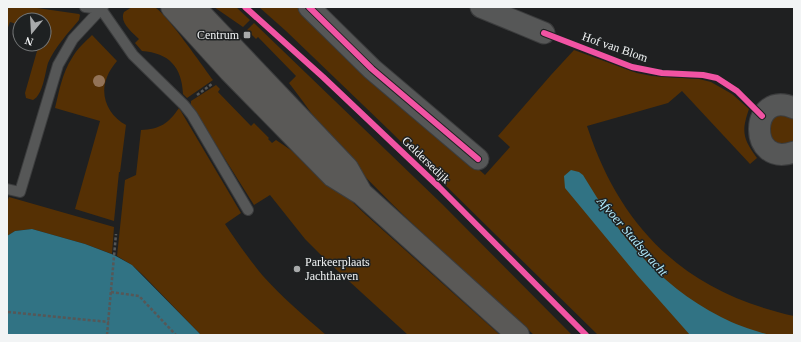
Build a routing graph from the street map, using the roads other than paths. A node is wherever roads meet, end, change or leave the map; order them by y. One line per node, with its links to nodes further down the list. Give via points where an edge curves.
1 (85, 7): 6 (lane)
2 (172, 7): 12 (main road, via 230,71 333,176)
3 (194, 7): 12 (main road, via 347,168)
4 (309, 7): 10 (street, via 372,69)
5 (481, 7): 7 (street)
6 (102, 8): 11 (lane, via 73,39 58,65 20,192); 13 (lane, via 133,55 192,116)
7 (544, 33)
8 (794, 108): 9 (street, via 780,105 767,110 759,122 758,130 768,150 783,155)
9 (794, 152)
10 (478, 159)
11 (7, 188)
12 (362, 194): 14 (main road)
13 (248, 210)
14 (518, 335)

